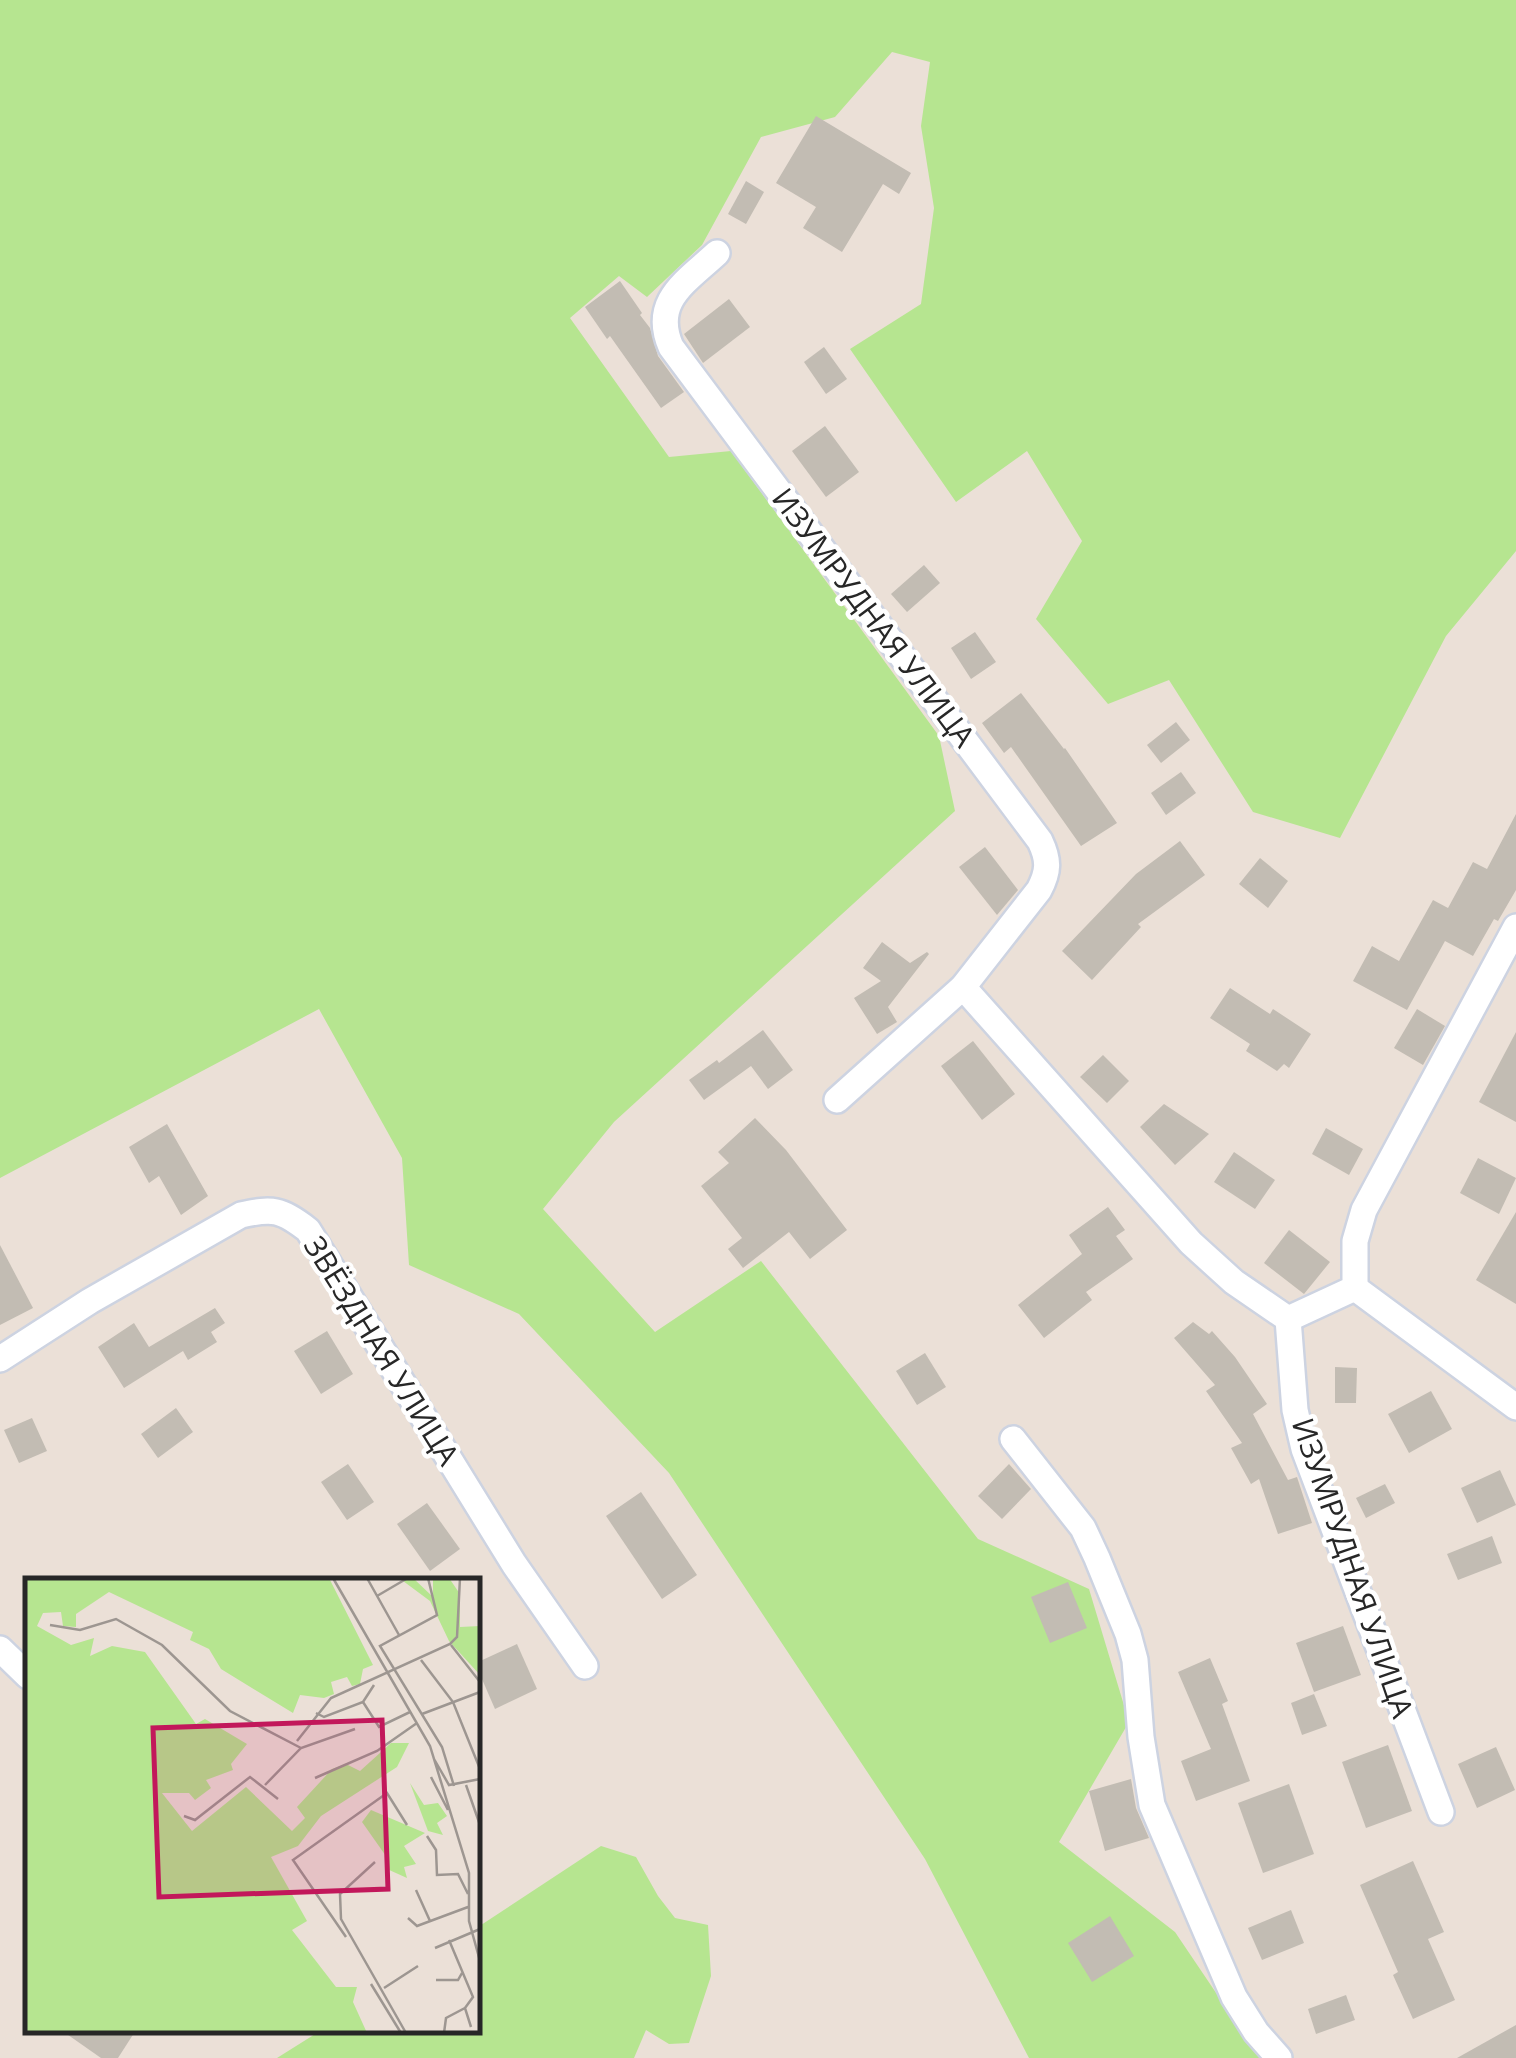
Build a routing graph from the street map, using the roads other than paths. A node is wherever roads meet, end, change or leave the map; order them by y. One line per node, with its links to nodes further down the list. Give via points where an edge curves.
1 (717, 253): 3 (street, ИЗУМРУДНАЯ УЛИЦА, via 665,310 663,329 671,347 1047,857 1039,890)
2 (1516, 928): 5 (street, via 1364,1210 1355,1241)
3 (963, 987): 4 (street, ИЗУМРУДНАЯ УЛИЦА); 6 (street, via 1191,1243)
4 (837, 1100)
5 (1356, 1288): 6 (street); 8 (street)
6 (1288, 1319): 13 (street, ИЗУМРУДНАЯ УЛИЦА, via 1304,1449)
7 (0, 1359): 11 (street, ЗВЁЗДНАЯ УЛИЦА, via 240,1215 267,1210 290,1216 308,1230 514,1564)
8 (1516, 1407)
9 (1014, 1439): 14 (street, via 1083,1528 1097,1558 1134,1660 1152,1804 1234,1997)
10 (0, 1650): 12 (street)
11 (585, 1666)
12 (25, 1673)
13 (1440, 1812)
14 (1280, 2058)

